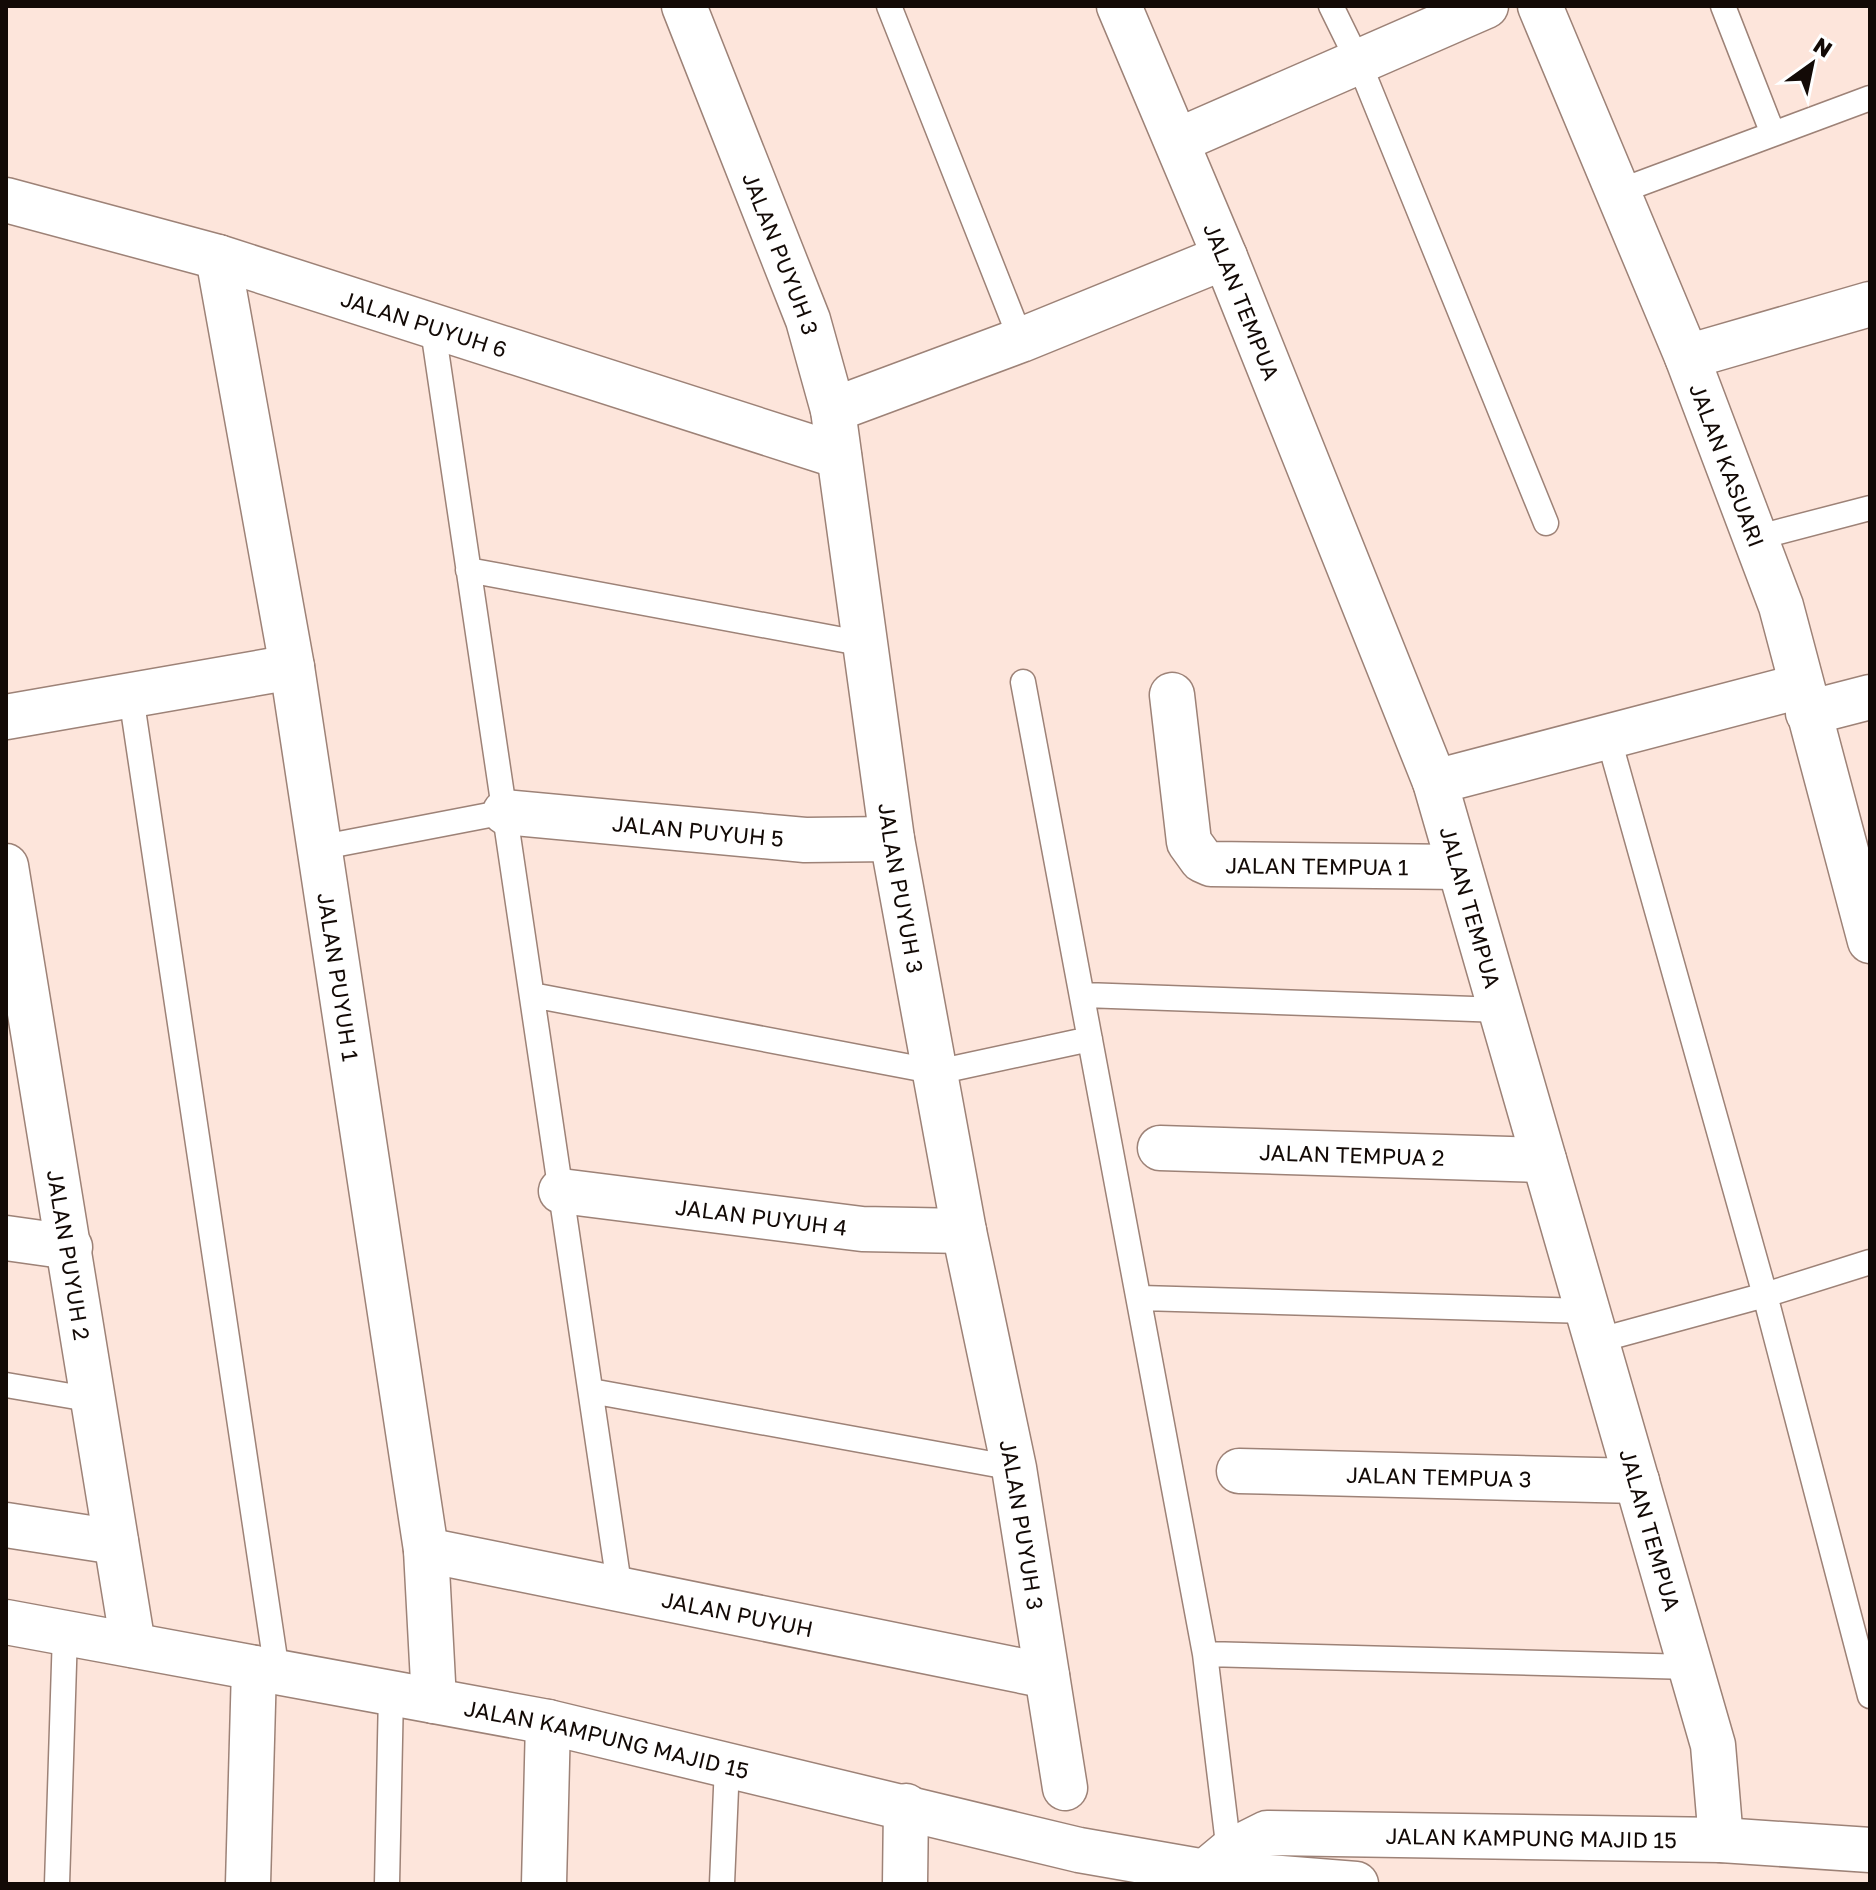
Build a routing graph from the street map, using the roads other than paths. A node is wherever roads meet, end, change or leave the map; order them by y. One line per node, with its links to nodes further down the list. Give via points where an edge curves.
1 (684, 6): 20 (street, JALAN PUYUH 3, via 808,320)
2 (889, 6): 18 (lane)
3 (1119, 6): 11 (street, JALAN TEMPUA)
4 (1331, 6): 8 (lane)
5 (1486, 6): 8 (street)
6 (1540, 6): 12 (street, JALAN KASUARI)
7 (1723, 6): 10 (lane)
8 (1359, 63): 11 (street); 23 (lane)
9 (1870, 98): 10 (lane)
10 (1773, 134): 12 (lane)
11 (1177, 141): 15 (street, JALAN TEMPUA)
12 (1620, 191): 19 (street, JALAN KASUARI)
13 (6, 200): 14 (street, JALAN PUYUH 6)
14 (218, 257): 17 (street, JALAN PUYUH 6); 27 (street, JALAN PUYUH 1)
15 (1225, 257): 18 (street); 35 (street, JALAN TEMPUA)
16 (1870, 304): 19 (street)
17 (432, 323): 21 (street, JALAN PUYUH 6); 25 (lane)
18 (1021, 340): 20 (street)
19 (1687, 357): 24 (street, JALAN KASUARI)
20 (833, 410): 21 (street, JALAN PUYUH 3)
21 (839, 456): 26 (street, JALAN PUYUH 3)
22 (1870, 508): 24 (lane)
23 (1546, 523)
24 (1755, 538): 32 (street, JALAN KASUARI, via 1781,606)
25 (468, 570): 26 (lane); 36 (lane)
26 (865, 644): 37 (street, JALAN PUYUH 3)
27 (292, 667): 30 (street); 38 (street, JALAN PUYUH 1)
28 (1023, 682): 43 (lane)
29 (1172, 695): 40 (street, JALAN TEMPUA 1, via 1189,842 1202,860)
30 (131, 696): 33 (street); 72 (lane)
31 (1870, 697): 32 (street)
32 (1804, 700): 34 (street); 41 (street, JALAN KASUARI)
33 (6, 717)
34 (1608, 736): 35 (street); 54 (lane)
35 (1435, 782): 40 (street, JALAN TEMPUA)
36 (505, 812): 37 (street, JALAN PUYUH 5, via 805,840); 38 (lane); 42 (lane)
37 (892, 839): 46 (street, JALAN PUYUH 3)
38 (318, 848): 65 (street, JALAN PUYUH 1)
39 (6, 866): 52 (street, JALAN PUYUH 2)
40 (1459, 867): 44 (street, JALAN TEMPUA)
41 (1870, 941)
42 (532, 995): 46 (lane); 49 (lane)
43 (1084, 995): 44 (lane); 45 (lane)
44 (1501, 1010): 48 (street, JALAN TEMPUA)
45 (1090, 1039): 46 (lane); 55 (lane)
46 (937, 1072): 50 (street, JALAN PUYUH 3)
47 (1160, 1148): 48 (street, JALAN TEMPUA 2)
48 (1544, 1160): 56 (street, JALAN TEMPUA)
49 (561, 1191): 50 (street, JALAN PUYUH 4, via 862,1229); 58 (lane)
50 (964, 1231): 60 (street, JALAN PUYUH 3)
51 (6, 1238): 52 (street)
52 (70, 1247): 59 (street, JALAN PUYUH 2)
53 (1870, 1262): 54 (lane)
54 (1765, 1295): 56 (lane); 75 (lane)
55 (1141, 1298): 56 (lane); 70 (lane)
56 (1592, 1326): 62 (street, JALAN TEMPUA)
57 (6, 1385): 59 (lane)
58 (591, 1391): 60 (lane); 66 (lane)
59 (94, 1400): 64 (street, JALAN PUYUH 2)
60 (1014, 1468): 73 (street, JALAN PUYUH 3)
61 (1239, 1471): 62 (street, JALAN TEMPUA 3)
62 (1637, 1481): 71 (street, JALAN TEMPUA)
63 (6, 1525): 64 (street)
64 (116, 1542): 69 (street, JALAN PUYUH 2)
65 (426, 1550): 66 (street, JALAN PUYUH); 76 (street, JALAN PUYUH 1)
66 (620, 1591): 73 (street, JALAN PUYUH)
67 (6, 1622): 68 (street, JALAN KAMPUNG MAJID 15)
68 (65, 1633): 69 (street, JALAN KAMPUNG MAJID 15); 84 (lane)
69 (133, 1645): 72 (street, JALAN KAMPUNG MAJID 15)
70 (1205, 1654): 71 (lane); 83 (lane)
71 (1690, 1667): 81 (street, JALAN TEMPUA, via 1713,1745)
72 (266, 1670): 74 (street, JALAN KAMPUNG MAJID 15); 85 (street)
73 (1047, 1676): 79 (street, JALAN PUYUH 3)
74 (391, 1693): 76 (street, JALAN KAMPUNG MAJID 15); 86 (lane)
75 (1870, 1696)
76 (434, 1701): 77 (street, JALAN KAMPUNG MAJID 15)
77 (548, 1722): 78 (street, JALAN KAMPUNG MAJID 15); 87 (street)
78 (727, 1765): 80 (street, JALAN KAMPUNG MAJID 15); 88 (lane)
79 (1065, 1788)
80 (906, 1806): 83 (street, JALAN KAMPUNG MAJID 15, via 1079,1850); 89 (street)
81 (1721, 1840): 82 (street, JALAN KAMPUNG MAJID 15); 83 (street, JALAN KAMPUNG MAJID 15, via 1267,1833)
82 (1870, 1850)
83 (1217, 1862): 90 (street, JALAN KAMPUNG MAJID 15)
84 (57, 1884)
85 (248, 1884)
86 (387, 1884)
87 (544, 1884)
88 (722, 1884)
89 (905, 1884)
90 (1356, 1884)

